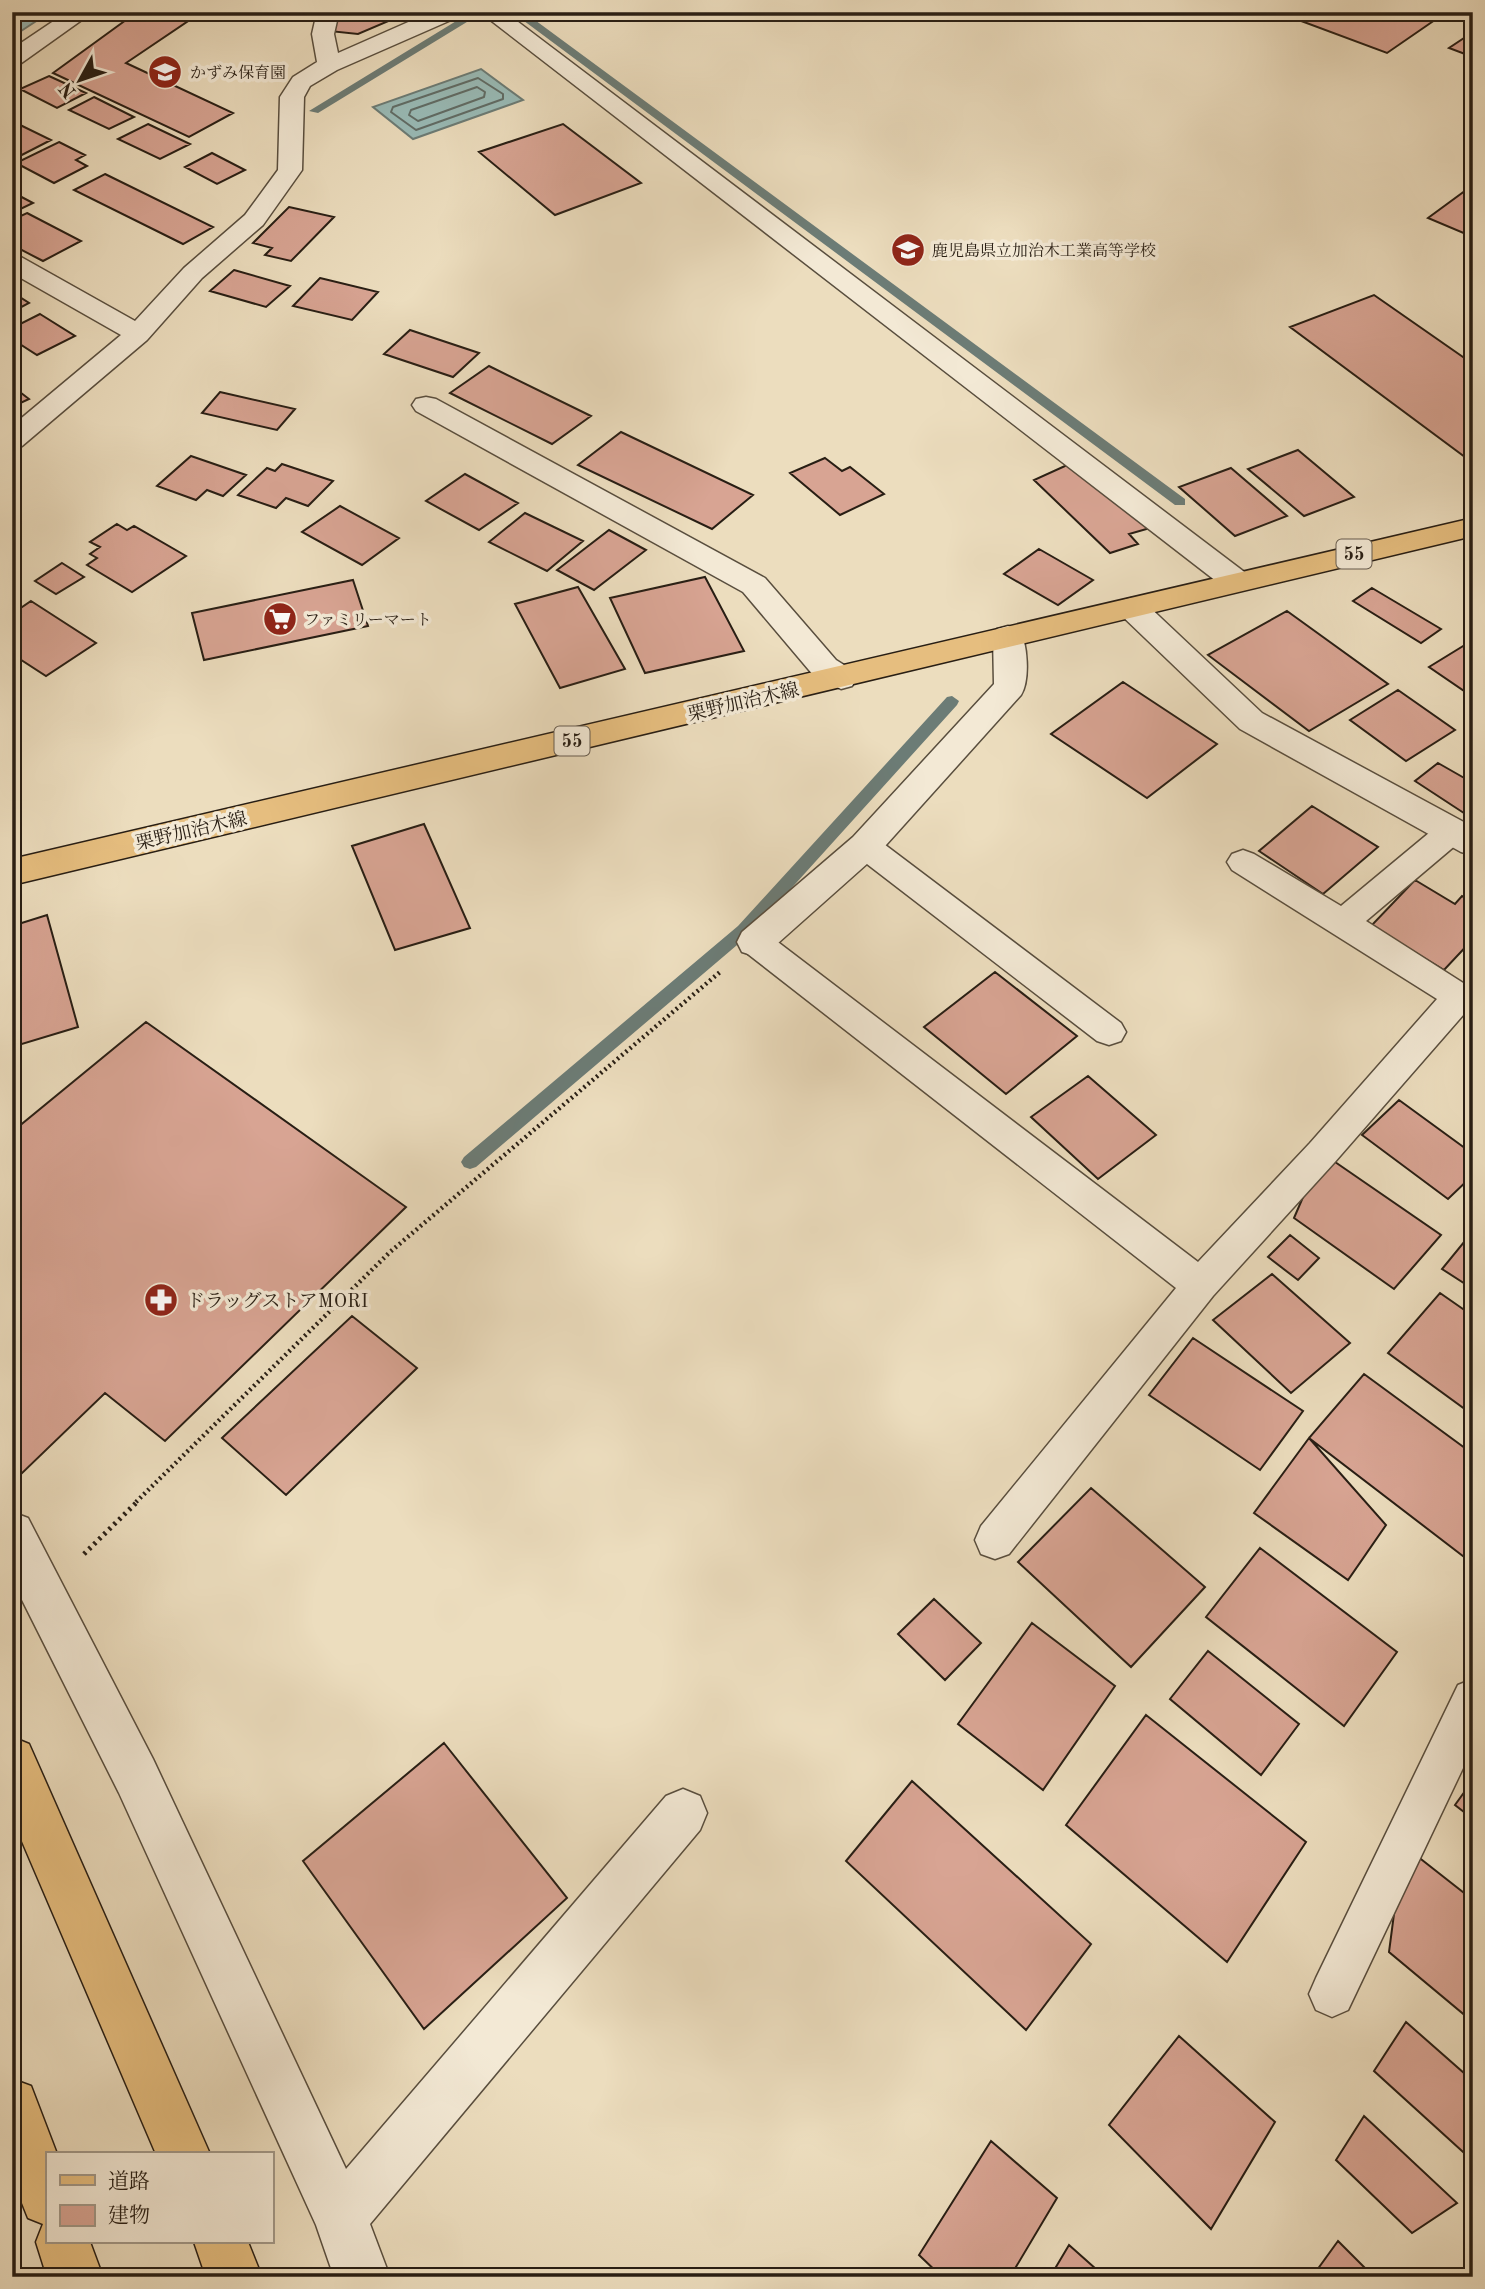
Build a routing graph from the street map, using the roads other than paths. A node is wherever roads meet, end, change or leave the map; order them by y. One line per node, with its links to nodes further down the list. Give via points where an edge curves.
1 (82, 12): 5 (street)
2 (328, 12): 6 (street, via 323,34)
3 (450, 12): 6 (street)
4 (491, 12): 12 (street)
5 (12, 59)
6 (329, 65): 8 (street, via 301,82 292,97 290,170 254,220 193,273)
7 (12, 262): 8 (street)
8 (138, 334): 10 (street)
9 (426, 405): 15 (street, via 754,585 825,668)
10 (12, 440)
11 (1473, 527): 12 (main road, 栗野加治木線 / 55)
12 (1236, 581): 13 (main road, 栗野加治木線 / 55)
13 (1132, 608): 14 (main road, 栗野加治木線 / 55); 16 (street, via 1251,721)
14 (1008, 636): 15 (main road, 栗野加治木線 / 55); 17 (street, via 1010,687)
15 (841, 678): 19 (main road, 栗野加治木線 / 55)
16 (1462, 837): 20 (lane)
17 (865, 846): 21 (street); 22 (lane)
18 (1243, 862): 20 (lane)
19 (12, 872)
20 (1343, 922): 23 (lane, via 1459,997)
21 (755, 942): 23 (lane)
22 (1109, 1032)
23 (1200, 1285): 25 (lane)
24 (12, 1533): 33 (street, via 136,1776)
25 (995, 1540)
26 (1473, 1700): 29 (lane)
27 (12, 1761): 31 (main road)
28 (683, 1813): 33 (street)
29 (1332, 1994)
30 (12, 2105): 32 (main road)
31 (182, 2152)
32 (46, 2196)
33 (340, 2217): 38 (street)
34 (65, 2244): 36 (main road)
35 (222, 2244): 37 (main road)
36 (75, 2277)
37 (234, 2277)
38 (362, 2277)

